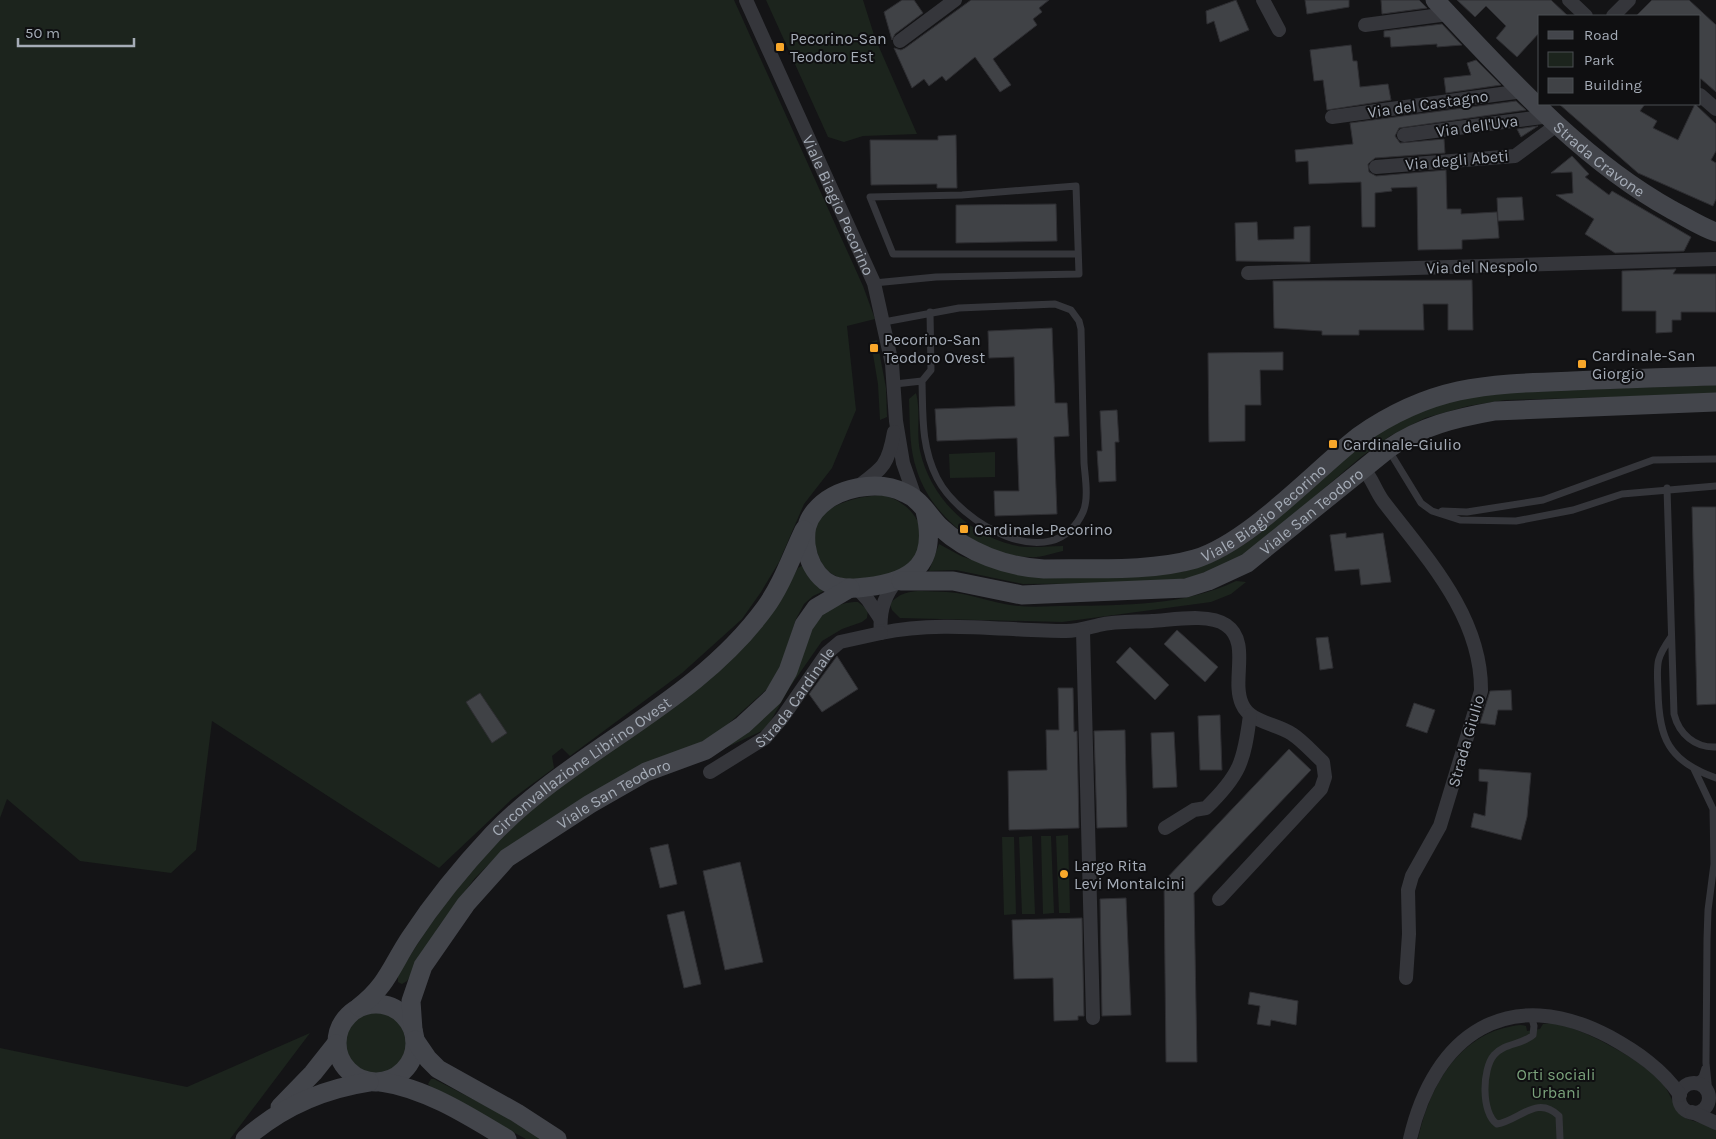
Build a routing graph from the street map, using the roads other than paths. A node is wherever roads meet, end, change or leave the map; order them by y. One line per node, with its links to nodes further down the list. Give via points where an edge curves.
1 (746, 0): 25 (street, Viale Biagio Pecorino)
2 (955, 0): 12 (street)
3 (1263, 0): 11 (street)
4 (1435, 0): 7 (main road, Strada Cravone)
5 (1569, 0): 8 (street)
6 (1629, 0): 9 (street)
7 (1448, 14): 10 (street); 13 (main road, Strada Cravone)
8 (1585, 15)
9 (1614, 15)
10 (1365, 25)
11 (1279, 30)
12 (900, 41)
13 (1532, 95): 17 (street, Via del Castagno)
14 (1701, 96): 16 (street)
15 (1541, 105): 18 (main road, Strada Cravone)
16 (1716, 109)
17 (1332, 117)
18 (1554, 120): 19 (street, Via dell'Uva); 20 (street, Via degli Abeti, via 1514,156); 21 (main road, Strada Cravone, via 1612,172 1639,191)
19 (1404, 135)
20 (1376, 167)
21 (1716, 232)
22 (1078, 254): 22 (lane, via 1076,186 962,195 870,197 893,254); 25 (lane, via 1079,274 936,277)
23 (1716, 259): 24 (street, Via del Nespolo)
24 (1248, 273)
25 (874, 283): 27 (street, Viale Biagio Pecorino)
26 (930, 312): 27 (lane); 29 (lane, via 931,370); 29 (lane, via 1055,304 1071,310 1076,316 1081,329 1085,505 1071,531 1053,539 1016,539 979,524 953,502 938,479 926,448 922,426)
27 (884, 322): 30 (street, Viale Biagio Pecorino)
28 (1716, 376): 39 (main road, Viale Biagio Pecorino, via 1498,384 1466,388 1421,401 1358,436 1229,544 1174,563 1100,568 1024,568 984,555 942,528)
29 (922, 382): 30 (lane)
30 (895, 384): 32 (street, Viale Biagio Pecorino)
31 (1716, 402): 33 (main road, Viale San Teodoro, via 1495,411 1429,426)
32 (896, 421): 37 (street, via 885,465); 39 (street, via 903,463)
33 (1388, 449): 35 (main road, Viale San Teodoro); 40 (lane, via 1414,494)
34 (1716, 459): 40 (lane, via 1653,460 1543,500 1467,512)
35 (1363, 468): 42 (main road, Viale San Teodoro, via 1247,563 1186,588 1022,595 953,581); 57 (street, Strada Giulio, via 1380,498 1430,561 1449,592 1463,617 1481,677 1481,691 1440,826 1412,876 1408,890)
36 (1716, 486): 38 (lane)
37 (856, 488): 39 (main road, via 892,487 907,493); 41 (main road, via 823,502)
38 (1667, 488): 40 (lane, via 1622,494 1573,510 1516,522 1460,520); 47 (lane)
39 (920, 505): 42 (main road, via 929,526 928,545 913,574)
40 (1432, 510)
41 (805, 529): 43 (main road, via 812,567 826,581); 58 (main road, Circonvallazione Librino Ovest, via 767,606 747,630 704,674 544,790 494,832 443,890 408,940 380,990)
42 (898, 581): 43 (main road); 44 (street, via 887,592)
43 (854, 588): 44 (street, via 868,600); 61 (main road, Viale San Teodoro, via 816,608 804,625 788,670 773,697 742,725 706,750 646,772 590,804 528,843 500,865 466,904 423,966 411,1000)
44 (880, 618): 46 (street)
45 (1083, 631): 46 (street, Strada Cardinale, via 910,627); 48 (street, Strada Cardinale, via 1119,622 1194,618 1224,624 1232,629 1237,640 1239,697); 60 (street)
46 (881, 633): 51 (street, Strada Cardinale, via 840,642 827,653 765,738)
47 (1672, 637): 49 (lane, via 1676,723 1689,739 1703,746); 50 (lane, via 1657,658 1661,730 1675,753)
48 (1250, 715): 53 (street, via 1245,753 1237,772 1206,808 1194,810); 54 (street, via 1292,734 1324,762 1325,777 1321,789)
49 (1716, 747)
50 (1694, 769): 52 (lane); 55 (lane, via 1713,809 1714,864)
51 (710, 772)
52 (1716, 778)
53 (1165, 828)
54 (1219, 899)
55 (1707, 939): 56 (lane); 63 (lane)
56 (1716, 939)
57 (1406, 978)
58 (359, 1007): 61 (main road, via 378,1004 396,1009 409,1022); 62 (main road, via 342,1022)
59 (1531, 1015): 64 (street, via 1557,1016 1594,1028); 76 (street, via 1495,1022 1468,1036 1453,1050 1427,1087); 77 (lane, via 1533,1035 1503,1048 1489,1062 1487,1113 1497,1124 1532,1108 1553,1111 1559,1116)
60 (1093, 1018)
61 (414, 1035): 65 (main road, via 413,1056 409,1064 397,1076); 75 (main road, via 438,1070)
62 (336, 1044): 65 (main road, via 344,1066 355,1076); 71 (main road)
63 (1706, 1063): 66 (lane, via 1702,1077); 68 (lane)
64 (1653, 1065): 66 (street); 67 (street)
65 (375, 1082): 71 (main road, via 325,1091); 74 (main road, via 396,1084 424,1094)
66 (1692, 1083): 67 (street, via 1683,1088); 68 (street, via 1705,1087)
67 (1680, 1095): 69 (street, via 1684,1109)
68 (1709, 1097): 69 (street, via 1706,1107); 70 (street)
69 (1692, 1112): 72 (street)
70 (1716, 1114)
71 (267, 1121): 73 (main road)
72 (1716, 1123)
73 (245, 1139)
74 (507, 1139)
75 (557, 1139)
76 (1410, 1139)
77 (1560, 1139)

